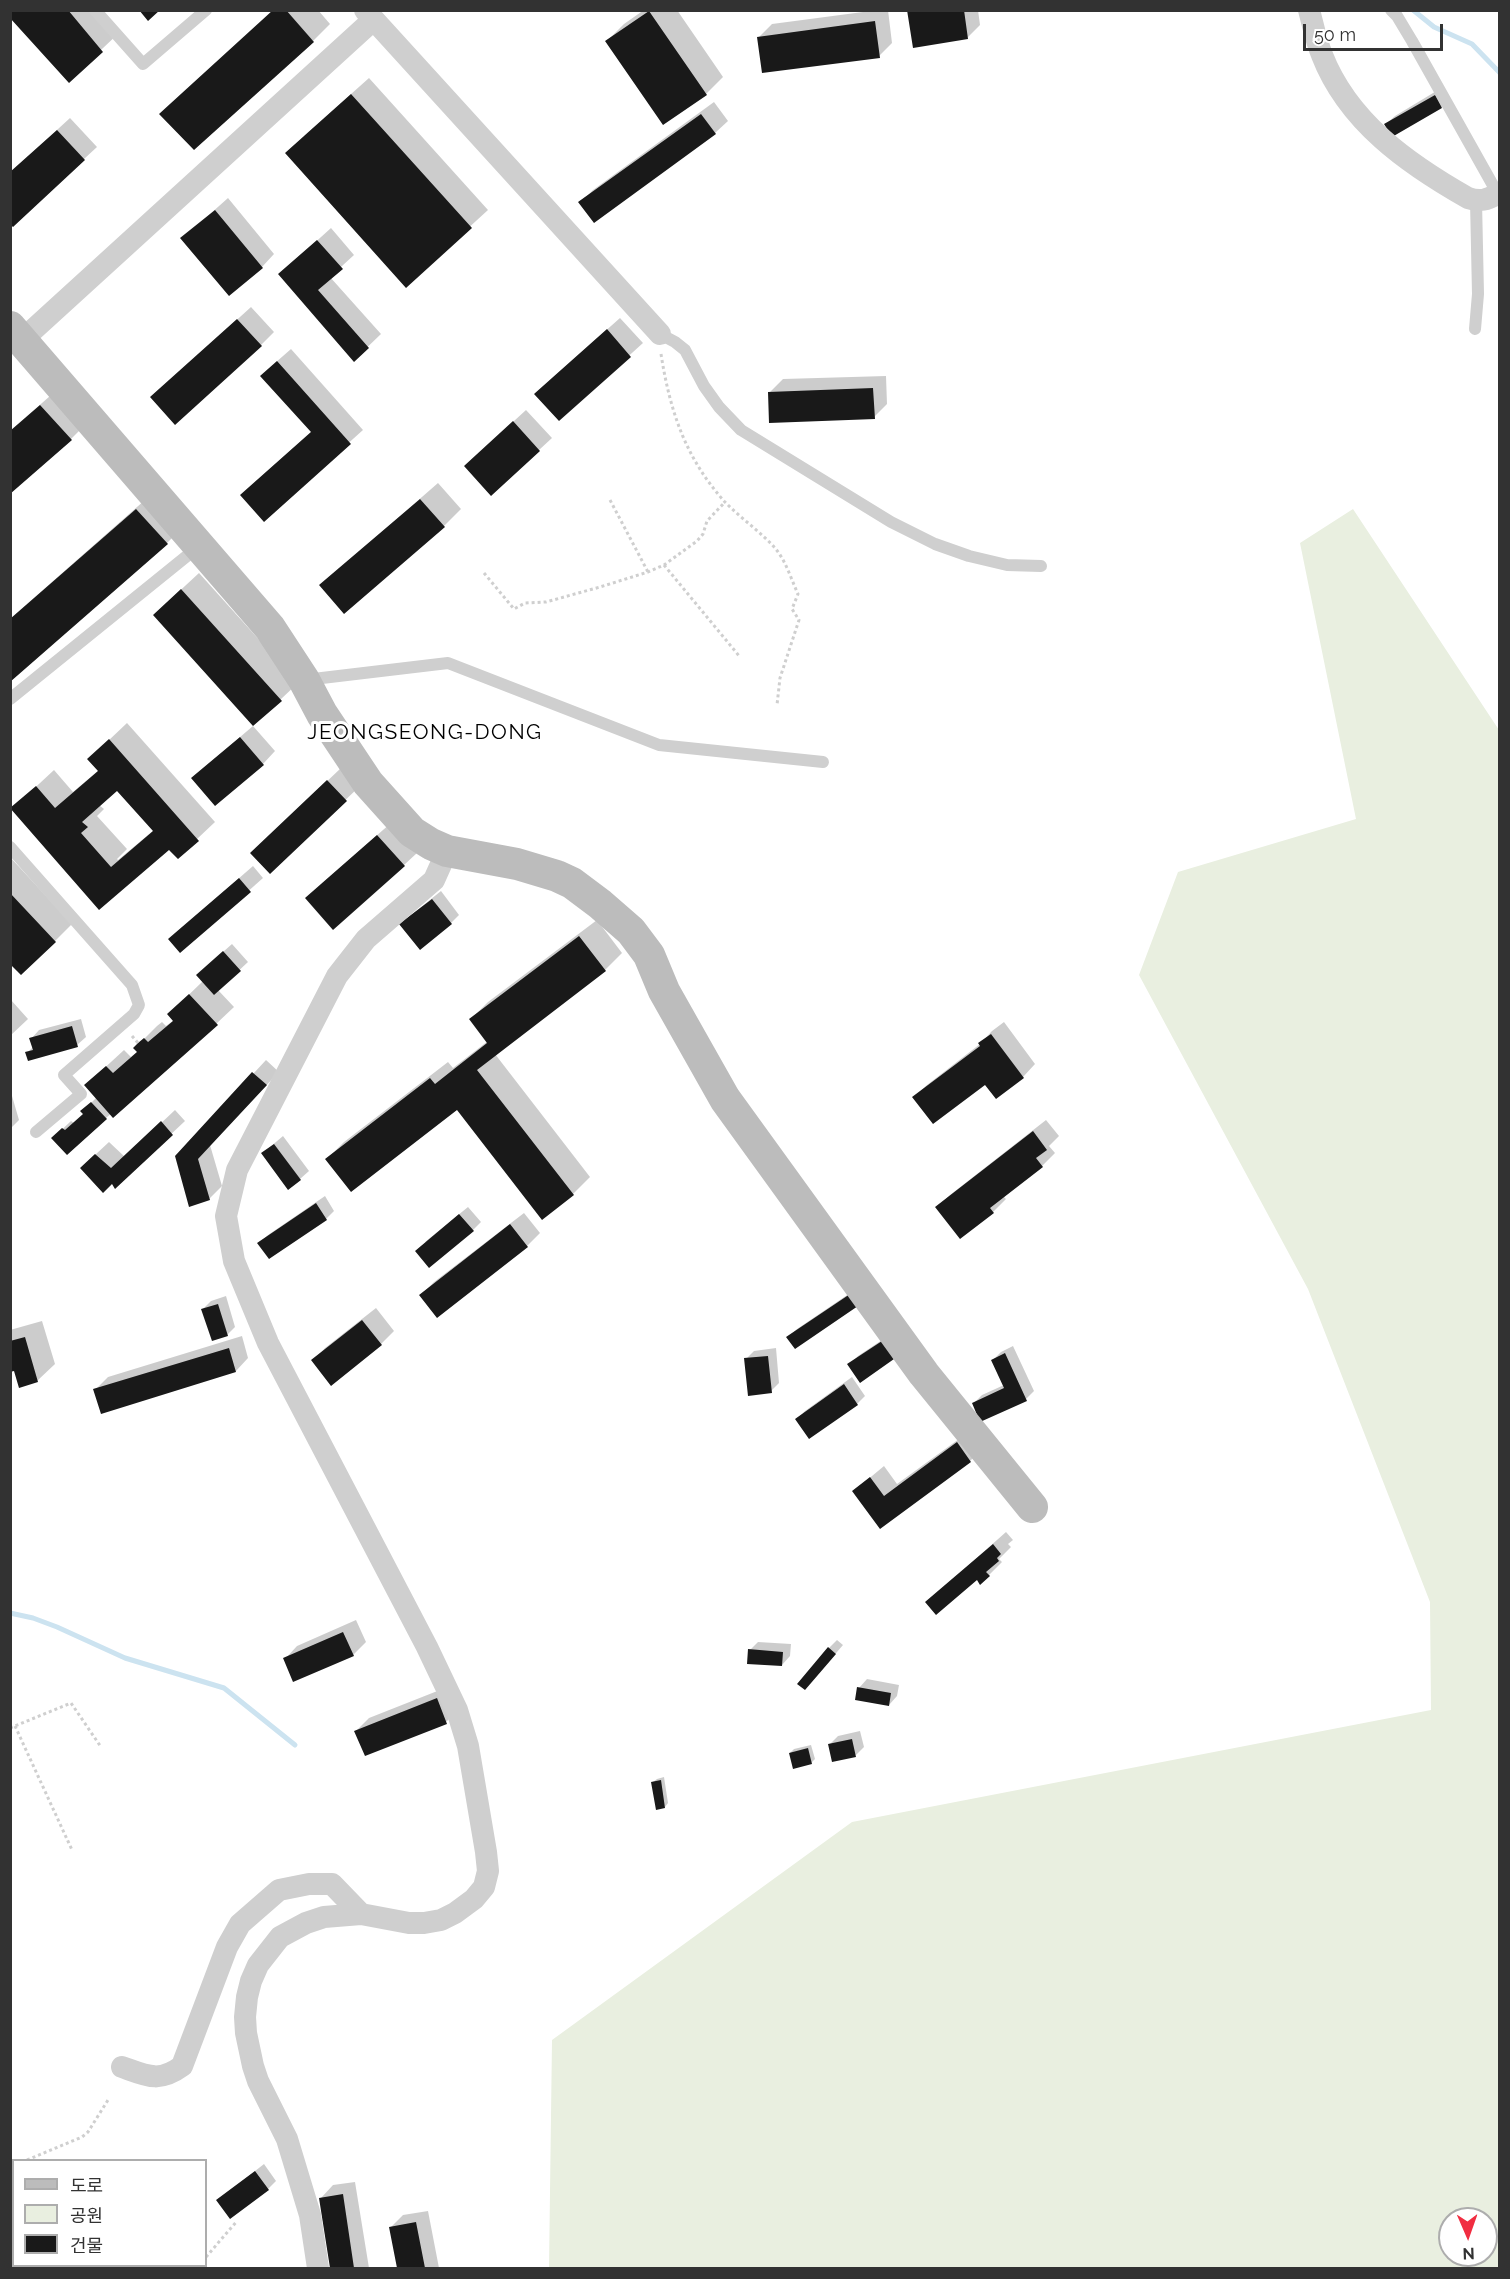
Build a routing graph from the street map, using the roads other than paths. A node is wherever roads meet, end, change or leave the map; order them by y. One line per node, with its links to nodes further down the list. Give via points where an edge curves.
1 (95, 10): 2 (lane, via 143,64)
2 (206, 10)
3 (1391, 10): 6 (lane, via 1412,41)
4 (1309, 11): 6 (street, via 1330,72 1381,139 1459,192)
5 (369, 15): 8 (street); 9 (street)
6 (1491, 197): 7 (lane)
7 (1475, 329)
8 (16, 334): 10 (street)
9 (660, 334): 11 (lane, via 685,350 718,407 741,430 891,522 969,556 1007,565)
10 (199, 546): 12 (street, via 270,628); 13 (lane)
11 (1041, 566)
12 (304, 680): 14 (lane, via 448,663 659,745); 16 (street, via 368,783 412,832)
13 (10, 699)
14 (824, 762)
15 (10, 847): 17 (lane, via 132,985 139,1005 134,1014 64,1075 81,1094)
16 (447, 851): 18 (street, via 557,876 600,904 631,932 649,955 664,991 725,1100 924,1374); 19 (street, via 434,880 366,939 337,976 237,1170 226,1216 234,1261 268,1343 427,1647 457,1710 468,1746 486,1852 488,1871 484,1887 455,1913 432,1922 409,1923)
17 (36, 1132)
18 (1032, 1508)
19 (361, 1914): 20 (street, via 332,1884 279,1890 240,1924 227,1947 182,2066 170,2075 149,2077); 21 (street, via 324,1917 280,1937 258,1965 247,1997 246,2033 253,2067 287,2139 310,2215)
20 (123, 2067)
21 (318, 2268)

